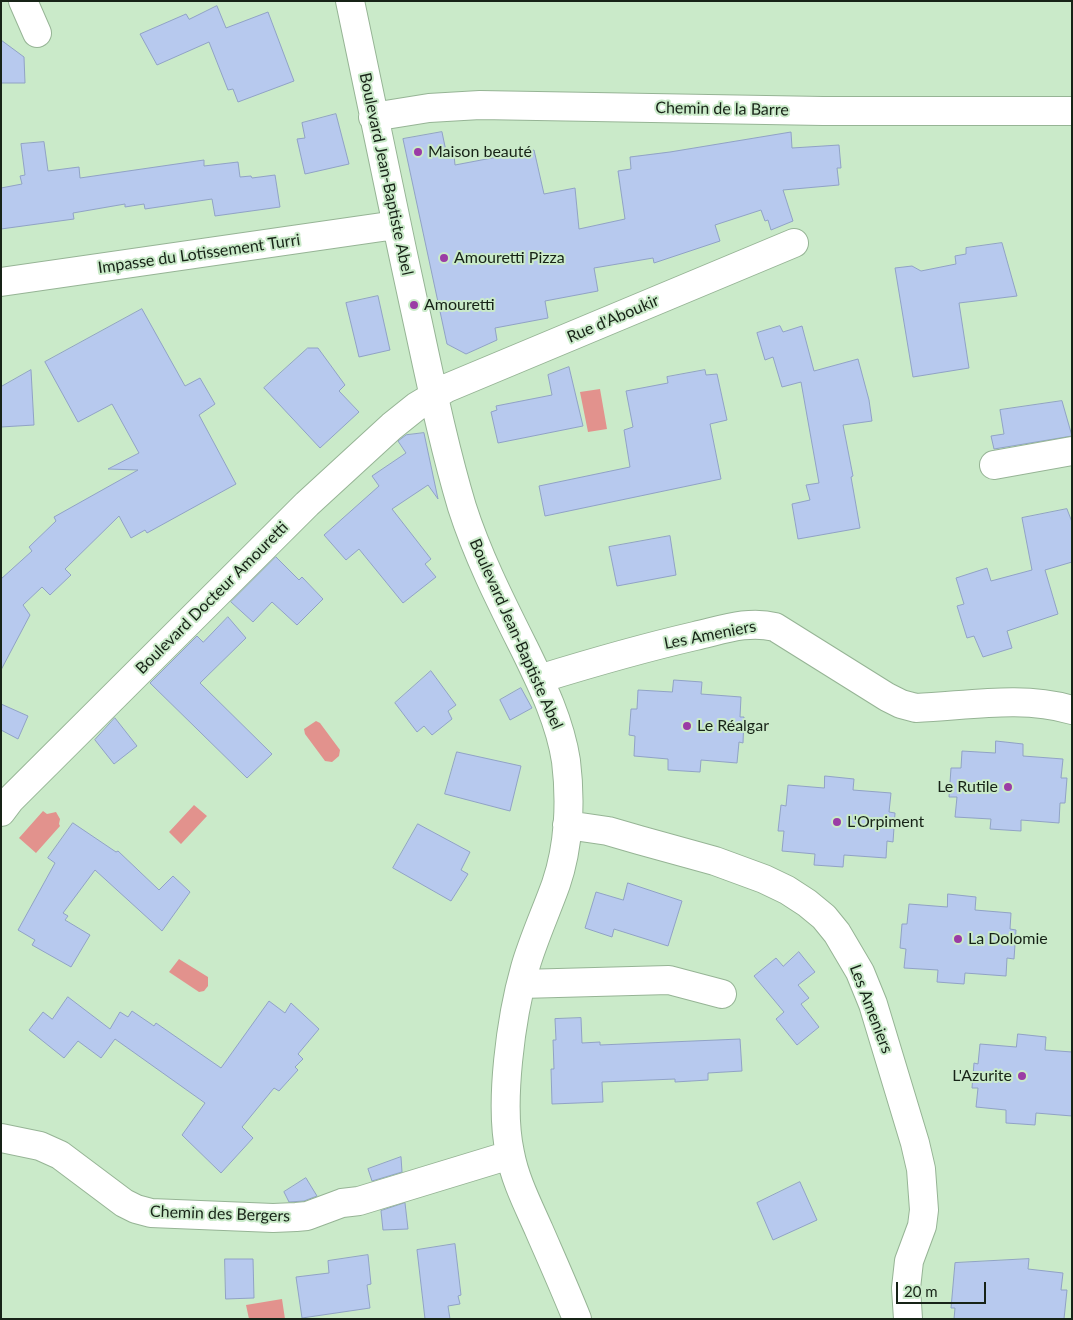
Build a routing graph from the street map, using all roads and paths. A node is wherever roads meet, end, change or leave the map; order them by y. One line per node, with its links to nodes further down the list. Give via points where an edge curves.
1 (23, 1): 3 (street)
2 (350, 1): 5 (street, Boulevard Jean-Baptiste Abel)
3 (37, 33)
4 (1072, 110): 5 (street, Chemin de la Barre, via 480,105)
5 (374, 116): 6 (street, Boulevard Jean-Baptiste Abel)
6 (396, 225): 8 (street, Impasse du Lotissement Turri); 9 (street, Boulevard Jean-Baptiste Abel)
7 (794, 243): 9 (street, Rue d'Aboukir)
8 (1, 282)
9 (433, 395): 12 (street, Boulevard Jean-Baptiste Abel, via 462,508 480,559); 14 (street, Boulevard Docteur Amouretti, via 392,426 307,504)
10 (1072, 451): 11 (street)
11 (994, 465)
12 (539, 679): 13 (street, Les Ameniers, via 616,655 740,626 762,624 775,627 901,704 916,708 1031,703); 15 (street, Boulevard Jean-Baptiste Abel, via 562,739 568,786)
13 (1072, 710)
14 (4, 803)
15 (567, 825): 16 (street, Boulevard Jean-Baptiste Abel, via 557,881); 21 (street, Les Ameniers, via 639,840 764,878 807,903 837,933 860,972 873,1004 921,1169 924,1210 922,1226 909,1261 906,1288)
16 (521, 984): 17 (street, via 669,980); 19 (street, Boulevard Jean-Baptiste Abel, via 507,1083 506,1133)
17 (722, 994)
18 (1, 1138): 19 (street, Chemin des Bergers, via 40,1146 60,1155 124,1203 166,1215 307,1216)
19 (510, 1155): 20 (street, Boulevard Jean-Baptiste Abel, via 525,1199)
20 (578, 1319)
21 (908, 1319)

